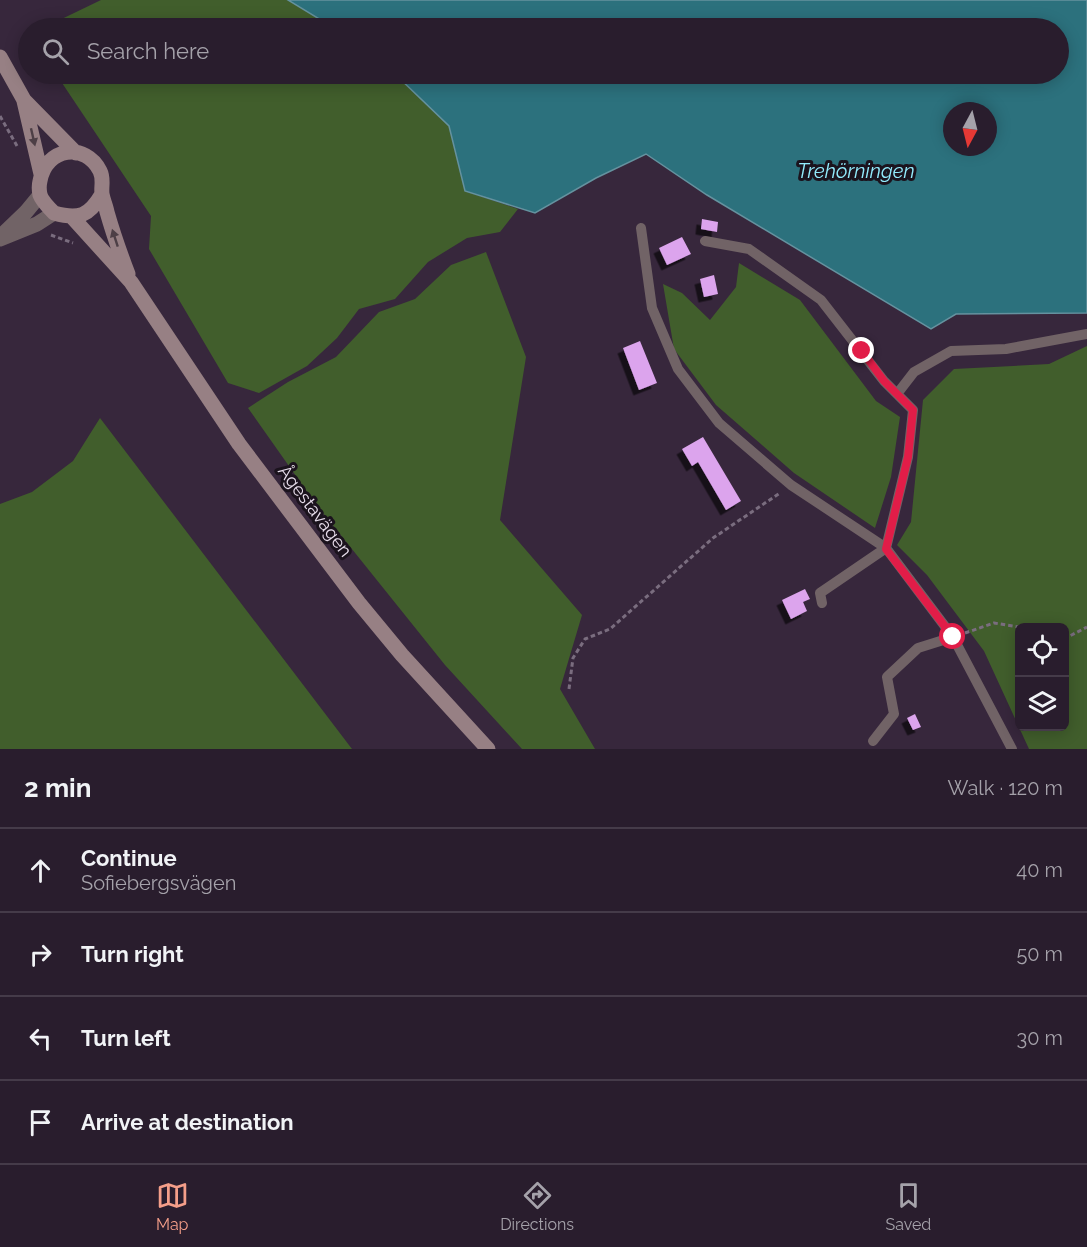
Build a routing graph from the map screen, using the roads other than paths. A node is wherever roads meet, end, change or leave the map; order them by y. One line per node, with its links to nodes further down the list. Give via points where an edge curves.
1 (0, 57): 2 (main road, Ågestavägen)
2 (24, 100): 3 (main road, Ågestavägen); 4 (main road, Ågestavägen, one-way to 4)
3 (76, 153): 4 (main road, via 60,153 47,161); 5 (main road, Ågestavägen, via 87,157 101,173)
4 (41, 174): 6 (main road, Ågestavägen)
5 (102, 194): 8 (main road, via 85,214); 12 (main road, Ågestavägen, one-way to 5)
6 (40, 195): 7 (main road); 10 (street)
7 (54, 213): 8 (main road); 10 (street)
8 (72, 217): 12 (main road, Ågestavägen)
9 (641, 228): 15 (lane, via 652,308 678,369 719,423 791,485)
10 (0, 238)
11 (705, 241): 14 (lane, via 749,249 821,300)
12 (131, 282): 19 (main road, Ågestavägen, via 238,444 359,603)
13 (1087, 334): 14 (lane, via 1006,349 951,351 914,372)
14 (897, 394): 15 (lane, via 913,410 908,457)
15 (886, 549): 16 (lane, via 820,593); 17 (lane)
16 (822, 603)
17 (953, 637): 18 (lane, via 918,648 887,676 894,714); 20 (lane)
18 (873, 741)
19 (488, 749)
20 (1012, 749)

